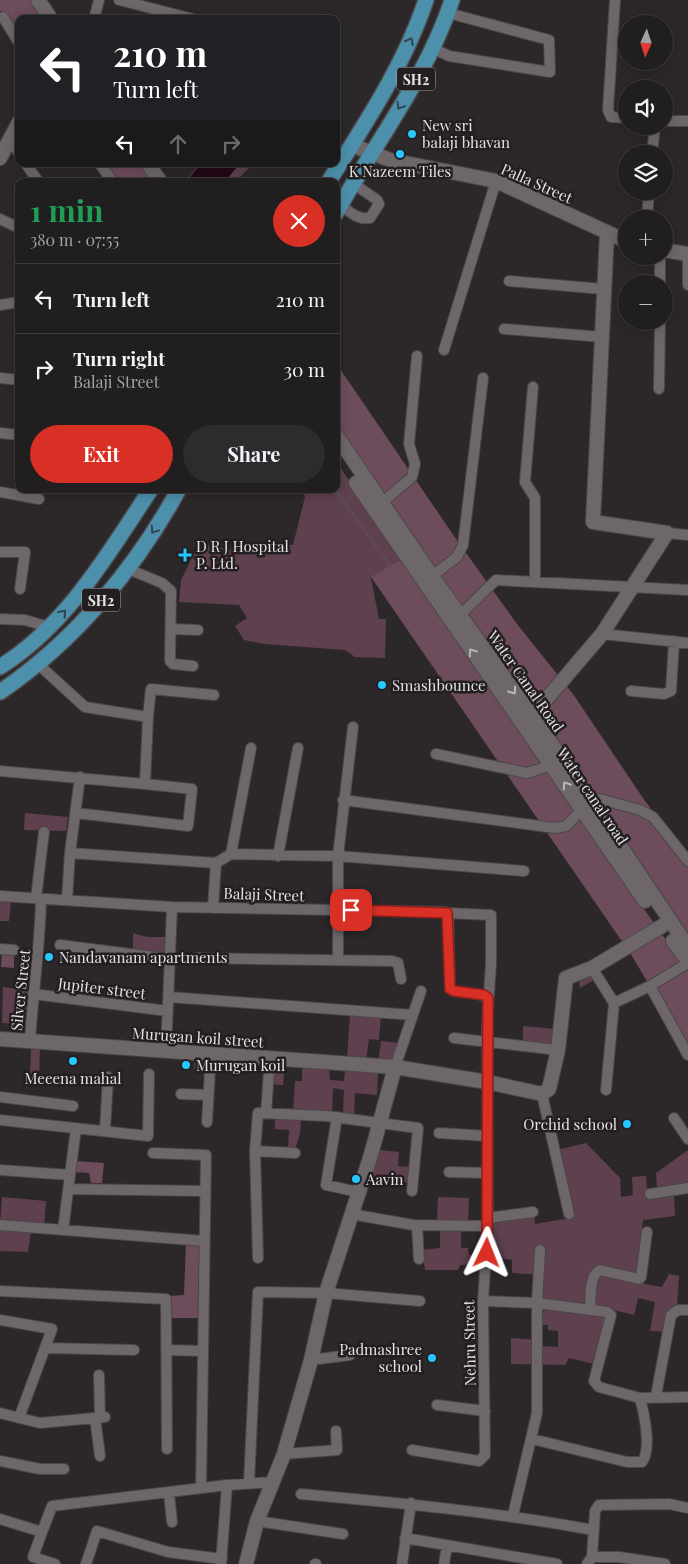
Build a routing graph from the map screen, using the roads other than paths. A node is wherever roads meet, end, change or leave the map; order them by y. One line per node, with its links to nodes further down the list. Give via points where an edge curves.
1 (38, 0): 7 (street)
2 (100, 0): 8 (street)
3 (120, 0): 9 (street)
4 (615, 0): 13 (street, via 605,112)
5 (423, 1): 18 (main road, SH2, one-way to 5, via 414,33)
6 (450, 6): 12 (main road, SH2); 12 (street, via 549,40 550,72 449,56)
7 (48, 15)
8 (95, 15)
9 (178, 15)
10 (1, 18): 11 (street)
11 (15, 37)
12 (432, 48): 20 (main road, SH2, one-way to 20)
13 (618, 117)
14 (673, 121): 15 (street)
15 (688, 121)
16 (15, 130): 17 (street)
17 (10, 139): 19 (street); 21 (street)
18 (352, 144): 20 (street, Palla Street); 22 (main road, SH2)
19 (15, 147)
20 (372, 154): 31 (street, Palla Street); 32 (main road, SH2)
21 (0, 158)
22 (340, 163)
23 (28, 167): 27 (street)
24 (102, 167): 28 (street)
25 (150, 167): 29 (street)
26 (338, 167): 30 (main road, SH2)
27 (36, 178)
28 (110, 178)
29 (158, 178)
30 (331, 178)
31 (496, 181): 37 (street, Palla Street); 49 (street)
32 (354, 184): 33 (main road, SH2); 34 (street, via 377,200 376,210 370,218 364,219)
33 (340, 206)
34 (340, 210)
35 (0, 219): 36 (street)
36 (15, 226)
37 (607, 233): 38 (street, Palla Street); 43 (street)
38 (618, 238)
39 (673, 252): 40 (street)
40 (688, 254): 42 (street)
41 (509, 281): 43 (street)
42 (688, 285)
43 (604, 289): 48 (street)
44 (15, 303): 45 (street)
45 (0, 306)
46 (504, 329): 48 (street)
47 (660, 330): 55 (street)
48 (602, 337): 65 (street, via 593,522)
49 (444, 350)
50 (417, 356): 64 (street, via 409,444 415,471)
51 (0, 378): 53 (street)
52 (483, 378): 69 (street, via 463,545 456,557)
53 (15, 380)
54 (533, 387): 70 (street, via 525,482 535,498)
55 (659, 389)
56 (0, 433): 57 (street)
57 (15, 435)
58 (340, 442): 64 (street, Water Canal Road)
59 (340, 457): 64 (street)
60 (0, 492): 63 (street)
61 (148, 493): 76 (main road, SH2, one-way to 61, via 62,616 99,568)
62 (177, 493): 68 (main road, SH2, one-way to 68)
63 (38, 499)
64 (378, 507): 69 (street, Water Canal Road); 75 (street)
65 (667, 533): 66 (street); 71 (street)
66 (688, 535)
67 (0, 552): 72 (street, via 24,552)
68 (128, 569): 77 (street, via 162,583 171,591); 82 (main road, SH2, via 72,634)
69 (432, 576): 75 (street, Water Canal Road)
70 (535, 581): 71 (street); 75 (street, via 496,580)
71 (632, 588): 73 (street); 79 (street)
72 (20, 589)
73 (688, 590)
74 (0, 619): 76 (street, via 25,620)
75 (456, 619): 89 (street, Water Canal Road)
76 (49, 627): 84 (main road, SH2)
77 (171, 629): 78 (street); 83 (street, via 170,660 173,664)
78 (198, 630)
79 (602, 634): 80 (street); 89 (street)
80 (674, 642): 81 (street); 85 (street, via 671,691 668,694)
81 (688, 643)
82 (39, 664): 86 (main road, SH2); 88 (street, via 84,707)
83 (193, 666)
84 (0, 667)
85 (631, 691)
86 (0, 692)
87 (214, 695): 88 (street, via 151,689)
88 (148, 716): 97 (street)
89 (528, 722): 94 (street, Water canal road); 99 (street, Water Canal Road)
90 (353, 727): 98 (street)
91 (252, 748): 103 (street)
92 (298, 748): 104 (street)
93 (436, 754): 94 (street, via 527,773)
94 (552, 765): 99 (street, Water canal road, one-way to 94)
95 (0, 771): 96 (street)
96 (80, 776): 97 (street); 100 (street)
97 (144, 784): 100 (street, via 192,789 188,826)
98 (343, 800): 99 (street, via 555,828 566,826); 105 (street)
99 (586, 805): 106 (street, via 600,799 653,817); 116 (street, Water canal road); 118 (street, Water Canal Road)
100 (76, 813): 102 (street)
101 (44, 832): 110 (street, Silver Street)
102 (70, 853): 107 (street); 111 (street)
103 (231, 854): 104 (street); 107 (street)
104 (278, 856): 105 (street)
105 (338, 856): 108 (street); 114 (street)
106 (688, 861)
107 (216, 863): 113 (street)
108 (524, 871)
109 (0, 896): 110 (street, Balaji Street)
110 (39, 899): 111 (street, Balaji Street); 129 (street, Silver Street, via 40,942)
111 (67, 900): 112 (street, Balaji Street)
112 (172, 907): 113 (street, Balaji Street); 122 (street)
113 (214, 908): 114 (street, Balaji Street)
114 (337, 910): 115 (street, Balaji Street); 123 (street)
115 (447, 913): 131 (street, via 448,986 454,991 484,995); 131 (street, Nehru Street, via 491,915)
116 (662, 926): 124 (street, Water canal road); 125 (street)
117 (60, 945): 122 (street)
118 (688, 947)
119 (0, 949): 120 (street)
120 (14, 950)
121 (196, 958): 123 (street)
122 (170, 959): 130 (street)
123 (338, 960): 126 (street, via 392,961 398,963)
124 (688, 962): 127 (street)
125 (592, 968): 132 (street); 139 (street, via 566,978)
126 (401, 979)
127 (650, 986): 132 (street); 142 (street)
128 (420, 991): 134 (street)
129 (32, 994): 133 (street, Jupiter street); 137 (street, Silver Street)
130 (169, 997): 133 (street); 134 (street)
131 (488, 1002): 138 (street, Nehru Street)
132 (614, 1003): 148 (street)
133 (168, 1012): 140 (street)
134 (413, 1015): 144 (street)
135 (454, 1038): 138 (street)
136 (0, 1039): 137 (street, Murugan koil street)
137 (30, 1041): 140 (street, Murugan koil street)
138 (487, 1043): 139 (street); 147 (street, Nehru Street)
139 (558, 1050): 150 (street, via 549,1089)
140 (166, 1051): 141 (street, Murugan koil street)
141 (211, 1054): 143 (street, Murugan koil street); 151 (street)
142 (688, 1055)
143 (270, 1058): 144 (street, Murugan koil street); 154 (street)
144 (395, 1068): 147 (street, Murugan koil street); 159 (street)
145 (150, 1074): 161 (street, via 148,1136)
146 (108, 1077): 161 (street)
147 (487, 1082): 150 (street, Murugan koil street); 163 (street, Nehru Street)
148 (606, 1090)
149 (181, 1094): 151 (street)
150 (542, 1094): 180 (street)
151 (208, 1095): 158 (street)
152 (0, 1097): 153 (street)
153 (73, 1106)
154 (266, 1113): 155 (street); 165 (street, via 258,1113)
155 (337, 1117): 159 (street); 176 (street, via 326,1185)
156 (674, 1118): 164 (street)
157 (0, 1120): 160 (street)
158 (207, 1122)
159 (380, 1122): 175 (street, via 418,1128); 176 (street)
160 (76, 1128): 161 (street); 171 (street)
161 (105, 1131)
162 (439, 1133): 163 (street)
163 (488, 1136): 170 (street, Nehru Street)
164 (688, 1139)
165 (255, 1151): 167 (street); 188 (street)
166 (154, 1153): 174 (street, via 206,1156)
167 (295, 1153)
168 (0, 1170): 171 (street)
169 (449, 1172): 170 (street)
170 (487, 1173): 181 (street, Nehru Street)
171 (70, 1175): 173 (street)
172 (688, 1188): 177 (street)
173 (68, 1189): 174 (street); 184 (street)
174 (204, 1191): 186 (street)
175 (412, 1191)
176 (358, 1192): 179 (street)
177 (650, 1194)
178 (532, 1212): 181 (street)
179 (351, 1214): 183 (street); 191 (street)
180 (569, 1214)
181 (488, 1222): 183 (street); 193 (street, Nehru Street)
182 (0, 1224): 184 (street)
183 (417, 1225): 189 (street)
184 (63, 1230): 186 (street)
185 (647, 1232): 196 (street, via 641,1277 597,1271 593,1277)
186 (204, 1241): 202 (street)
187 (540, 1250): 194 (street)
188 (258, 1258)
189 (420, 1259)
190 (0, 1291): 201 (street, via 166,1299)
191 (326, 1293): 192 (street); 204 (street); 223 (street, via 258,1292)
192 (420, 1301)
193 (482, 1301): 194 (street); 210 (street, Nehru Street)
194 (537, 1303): 196 (street); 215 (street, via 536,1413)
195 (688, 1306): 197 (street)
196 (590, 1308): 208 (street, via 616,1316 594,1382 598,1387)
197 (688, 1310): 206 (street, via 678,1310 672,1315)
198 (0, 1320): 199 (street, via 52,1329)
199 (46, 1348): 200 (street); 213 (street)
200 (134, 1350)
201 (166, 1350): 202 (street); 216 (street)
202 (203, 1351): 225 (street)
203 (350, 1355): 204 (street)
204 (311, 1360): 218 (street)
205 (99, 1376): 212 (street)
206 (656, 1396): 207 (street); 208 (street)
207 (688, 1396)
208 (640, 1398): 215 (street, via 646,1423 646,1450 642,1462 627,1462)
209 (437, 1405): 210 (street)
210 (485, 1411): 217 (street, Nehru Street, via 485,1455 479,1461)
211 (0, 1413): 213 (street)
212 (100, 1417): 213 (street, via 40,1423); 219 (street)
213 (19, 1418)
214 (336, 1431): 218 (street, via 336,1450)
215 (532, 1439): 230 (street)
216 (167, 1449)
217 (412, 1450)
218 (284, 1454): 222 (street)
219 (100, 1456)
220 (0, 1461): 221 (street, via 40,1469)
221 (64, 1469)
222 (274, 1482): 223 (street); 231 (street)
223 (249, 1483): 224 (street)
224 (227, 1485): 225 (street); 240 (street)
225 (201, 1488): 226 (street)
226 (169, 1493): 233 (street); 235 (street, via 52,1506)
227 (301, 1494): 228 (street)
228 (411, 1503): 230 (street); 237 (street)
229 (688, 1508): 234 (street, via 670,1504 637,1506 606,1503 596,1507)
230 (513, 1515): 234 (street)
231 (258, 1516): 236 (street); 245 (street)
232 (0, 1519): 235 (street)
233 (172, 1522)
234 (593, 1530): 241 (street)
235 (42, 1532): 239 (street)
236 (343, 1534)
237 (405, 1538): 238 (street); 246 (street)
238 (447, 1546): 242 (street); 247 (street)
239 (32, 1561): 243 (street)
240 (222, 1561): 244 (street, via 168,1552 97,1531)
241 (590, 1561): 249 (street, via 619,1557)
242 (542, 1563): 248 (street)
243 (55, 1564)
244 (86, 1564)
245 (246, 1564)
246 (402, 1564)
247 (444, 1564)
248 (557, 1564)
249 (665, 1564)

